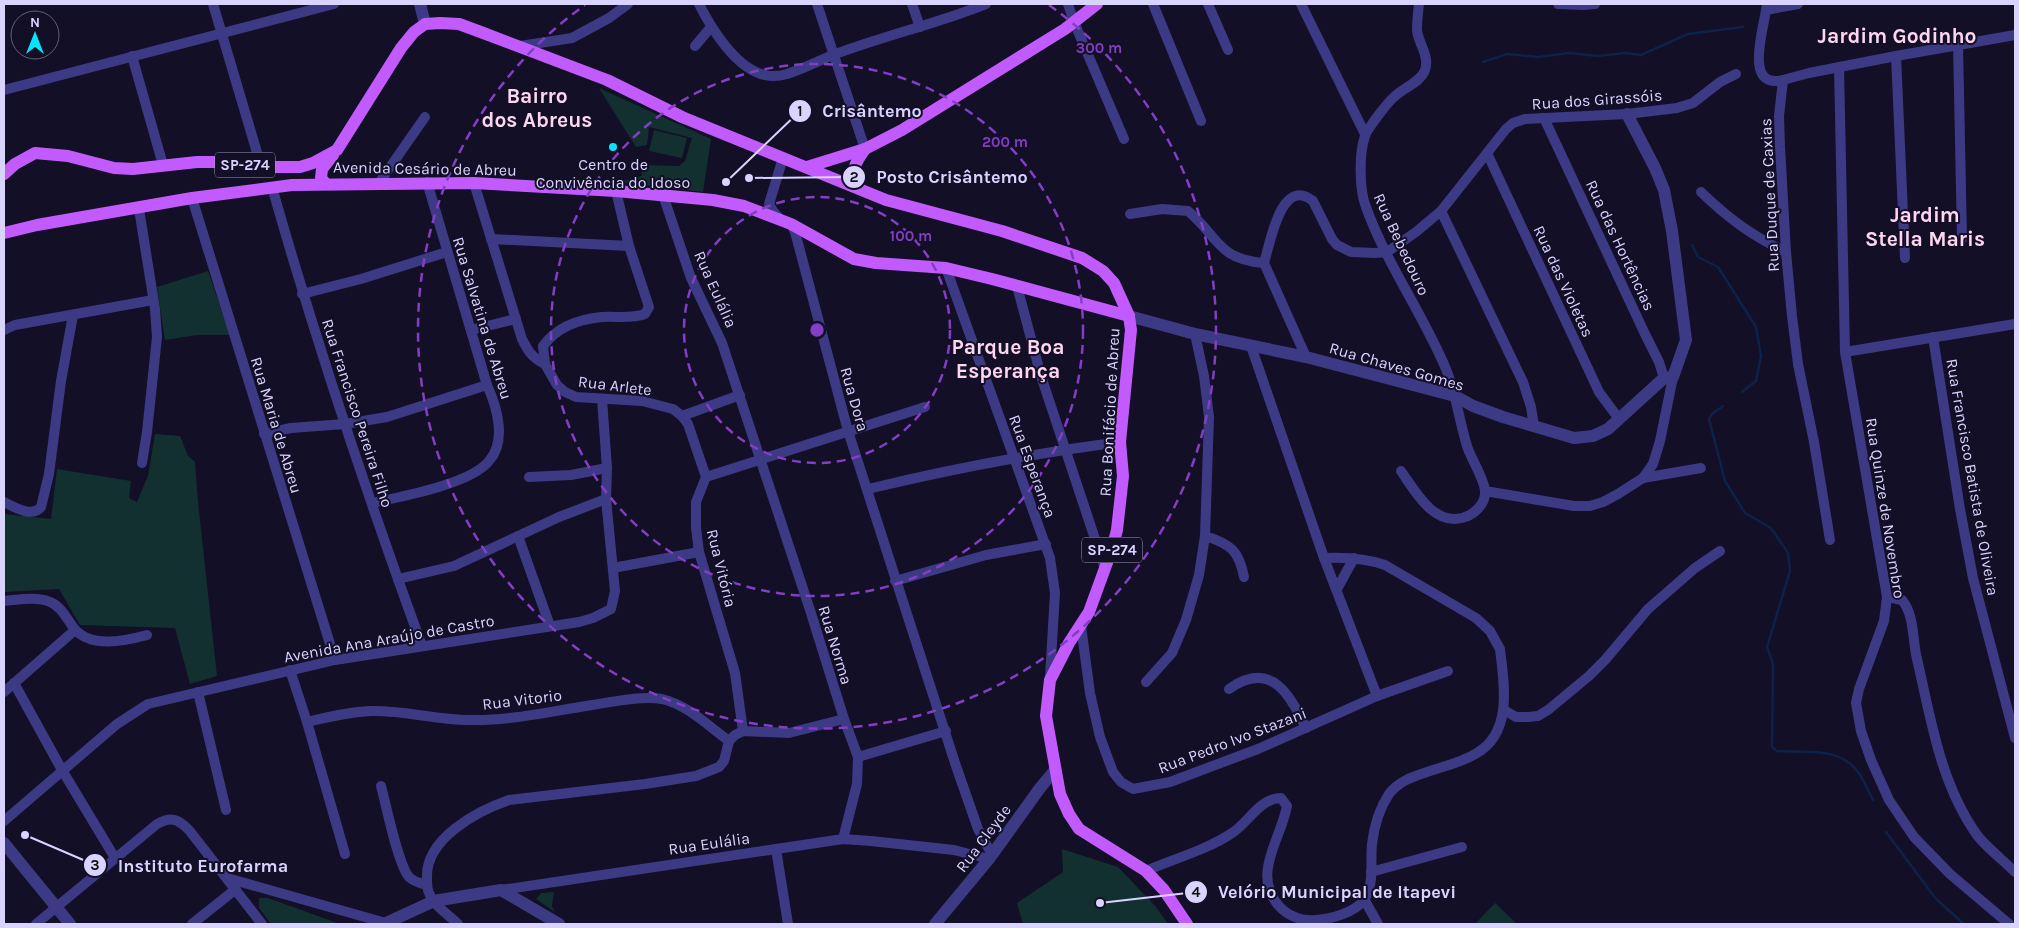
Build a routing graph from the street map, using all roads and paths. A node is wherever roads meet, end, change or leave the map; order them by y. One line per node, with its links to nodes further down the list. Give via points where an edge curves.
1 (213, 4): 23 (street)
2 (334, 4): 23 (street)
3 (420, 4): 20 (street)
4 (628, 4): 26 (street, via 572,38)
5 (699, 4): 21 (street)
6 (817, 4): 29 (street)
7 (912, 4): 22 (street)
8 (986, 4): 22 (street)
9 (1068, 4): 19 (street)
10 (1097, 4): 19 (main road)
11 (1153, 4): 39 (street)
12 (1208, 4): 28 (street)
13 (1301, 4): 40 (street)
14 (1419, 4): 40 (street, via 1417,31 1426,58 1425,72 1394,97)
15 (1558, 4): 16 (street)
16 (1594, 4)
17 (1798, 4): 18 (street)
18 (1767, 7): 34 (street, via 1759,48 1760,73 1772,82)
19 (1074, 22): 41 (street); 42 (main road, via 910,125)
20 (425, 24): 26 (main road, SP-274, via 459,24); 43 (main road, via 401,48)
21 (711, 27): 27 (street); 29 (street, via 728,49 762,75 786,74)
22 (920, 27): 29 (street)
23 (222, 33): 30 (street); 47 (street)
24 (2015, 35): 25 (street)
25 (1958, 44): 31 (street); 68 (street)
26 (520, 46): 45 (main road, SP-274)
27 (695, 46)
28 (1228, 50)
29 (833, 55): 42 (street)
30 (132, 56): 35 (street); 46 (street)
31 (1896, 56): 32 (street); 73 (street)
32 (1839, 67): 34 (street); 88 (street, Rua Quinze de Novembro)
33 (1736, 74): 36 (street, Rua dos Girassóis, via 1686,106)
34 (1783, 80): 72 (street, Rua Duque de Caxias, via 1779,116)
35 (4, 90)
36 (1627, 114): 38 (street, Rua dos Girassóis); 91 (street, via 1664,190 1672,231 1686,340)
37 (425, 117): 52 (street)
38 (1544, 118): 44 (street, Rua dos Girassóis, via 1512,123); 91 (street, Rua das Hortências, via 1645,334)
39 (1201, 121)
40 (1365, 134): 71 (street, Rua Bebedouro, via 1362,196)
41 (1124, 139)
42 (865, 149): 48 (main road); 55 (main road, via 854,165)
43 (337, 150): 47 (main road, SP-274, via 300,167); 51 (main road, via 322,169 321,178)
44 (1487, 153): 63 (street, Rua dos Girassóis); 98 (street, Rua das Violetas, via 1599,392)
45 (783, 158): 48 (main road, SP-274); 60 (street)
46 (163, 165): 47 (main road, SP-274, via 219,162); 49 (main road, SP-274, via 114,168 68,156 35,152)
47 (261, 166)
48 (806, 167): 55 (main road, Rua Bonifácio de Abreu / SP-274)
49 (4, 174)
50 (426, 182): 52 (main road, Avenida Cesário de Abreu); 53 (main road, Avenida Cesário de Abreu); 70 (street, Rua Salvatina de Abreu)
51 (326, 183): 52 (main road, Avenida Cesário de Abreu); 54 (main road, Avenida Cesário de Abreu)
52 (379, 183)
53 (474, 183): 56 (main road, Avenida Cesário de Abreu); 67 (street, Rua Arlete)
54 (272, 187): 59 (main road, Avenida Cesário de Abreu); 77 (street, Rua Francisco Pereira Filho)
55 (857, 187): 80 (main road, Rua Bonifácio de Abreu / SP-274, via 886,200 1002,231 1082,258 1103,271 1114,283)
56 (616, 191): 58 (main road, Avenida Cesário de Abreu); 69 (street)
57 (1701, 192): 72 (street, via 1759,240)
58 (663, 195): 61 (main road, Avenida Cesário de Abreu, via 713,200); 93 (street, Rua Eulália, via 691,278 722,343)
59 (192, 198): 62 (main road, Avenida Cesário de Abreu); 102 (street, Rua Maria de Abreu)
60 (769, 204): 61 (street); 65 (street, via 772,211)
61 (749, 208): 65 (main road, Avenida Cesário de Abreu)
62 (139, 209): 66 (main road, Avenida Cesário de Abreu); 78 (street)
63 (1441, 211): 71 (street, Rua dos Girassóis); 100 (street, via 1523,382)
64 (1130, 214): 74 (street, via 1162,209 1188,211 1232,256 1246,262)
65 (787, 222): 75 (main road, Avenida Cesário de Abreu, via 854,259); 101 (street, Rua Dora, via 795,232)
66 (4, 233)
67 (491, 239): 69 (street); 81 (street, Rua Arlete)
68 (1962, 239)
69 (629, 246): 90 (street, via 649,307 645,314 602,317 569,325 557,331 543,346)
70 (447, 252): 77 (street); 84 (street, Rua Salvatina de Abreu)
71 (1387, 252): 74 (street, via 1344,250 1332,238 1313,201 1300,195 1286,201 1280,212); 94 (street, Rua Bebedouro, via 1438,354)
72 (1786, 252): 121 (street, Rua Duque de Caxias, via 1798,364)
73 (1905, 258)
74 (1264, 263): 89 (street)
75 (946, 268): 76 (main road, Avenida Cesário de Abreu); 105 (street, Rua Esperança)
76 (1017, 286): 80 (main road, Avenida Cesário de Abreu); 104 (street, via 1041,376)
77 (302, 294): 99 (street, Rua Francisco Pereira Filho)
78 (153, 300): 79 (street); 107 (street, via 157,337)
79 (73, 315): 83 (street); 117 (street, via 41,507 34,512 26,512)
80 (1129, 316): 85 (street, Rua Chaves Gomes); 103 (main road, Rua Bonifácio de Abreu / SP-274, via 1132,330)
81 (516, 319): 84 (street); 90 (street, Rua Arlete, via 528,351)
82 (2015, 324): 86 (street)
83 (4, 330)
84 (471, 330): 92 (street, Rua Salvatina de Abreu)
85 (1195, 334): 87 (street, Rua Chaves Gomes); 120 (street, via 1209,417)
86 (1933, 337): 88 (street); 156 (street, Rua Francisco Batista de Oliveira, via 1973,578)
87 (1251, 346): 89 (street, Rua Chaves Gomes); 125 (street)
88 (1845, 352): 133 (street, Rua Quinze de Novembro)
89 (1306, 357): 94 (street, Rua Chaves Gomes)
90 (545, 364): 95 (street, Rua Arlete, via 565,392 576,397)
91 (1669, 377): 98 (street, Rua Chaves Gomes); 113 (street, via 1657,450 1653,464)
92 (487, 385): 99 (street, via 404,412); 118 (street, Rua Salvatina de Abreu, via 498,422 496,450 489,462 456,481)
93 (740, 395): 97 (street); 106 (street, Rua Eulália)
94 (1455, 396): 100 (street, Rua Chaves Gomes, via 1486,411); 115 (street, Rua Bebedouro, via 1467,446)
95 (602, 400): 97 (street, Rua Arlete, via 642,401 673,409); 108 (street, Avenida Ana Araújo de Castro)
96 (925, 407): 101 (street)
97 (682, 416): 112 (street, via 695,442)
98 (1619, 420): 100 (street, Rua Chaves Gomes, via 1601,433 1585,438 1574,438)
99 (346, 424): 102 (street, via 300,427); 118 (street, Rua Francisco Pereira Filho)
100 (1534, 426)
101 (848, 431): 106 (street); 114 (street, Rua Dora)
102 (264, 434): 140 (street, Rua Maria de Abreu)
103 (1120, 442): 104 (street); 128 (main road, Rua Bonifácio de Abreu / SP-274, via 1123,476 1120,507 1114,543)
104 (1066, 449): 105 (street); 128 (street)
105 (1013, 458): 114 (street); 122 (street, Rua Esperança)
106 (761, 460): 112 (street); 151 (street, Rua Norma)
107 (142, 463)
108 (607, 468): 111 (street, via 570,475); 116 (street, Avenida Ana Araújo de Castro)
109 (1701, 468): 113 (street)
110 (1401, 471): 115 (street, via 1430,509 1444,518 1460,519 1475,512 1484,500)
111 (529, 476)
112 (706, 477): 124 (street, Rua Vitória, via 696,502)
113 (1643, 478): 115 (street, via 1603,502 1590,506)
114 (868, 489): 131 (street, Rua Dora)
115 (1485, 491)
116 (606, 499): 119 (street); 127 (street, Avenida Ana Araújo de Castro)
117 (4, 502)
118 (372, 504): 130 (street, Rua Francisco Pereira Filho)
119 (518, 536): 130 (street, via 454,566); 135 (street)
120 (1205, 536): 129 (street, via 1230,547 1237,555); 144 (street, via 1199,574 1186,620 1172,653)
121 (1830, 540)
122 (1046, 544): 131 (street, via 986,555); 143 (street, Rua Esperança, via 1055,593)
123 (1720, 551): 150 (street, via 1648,608 1589,676 1548,710 1538,716 1516,716)
124 (700, 552): 127 (street); 154 (street, Rua Vitória, via 735,673)
125 (1324, 558): 126 (street); 132 (street)
126 (1354, 558): 132 (street); 150 (street, via 1385,565 1484,624 1500,649)
127 (613, 568): 135 (street, Avenida Ana Araújo de Castro, via 615,591 611,609 593,618)
128 (1105, 569): 136 (main road, Rua Bonifácio de Abreu / SP-274)
129 (1244, 578)
130 (398, 579): 139 (street, Rua Francisco Pereira Filho)
131 (895, 581): 155 (street, Rua Dora)
132 (1337, 589): 149 (street)
133 (1887, 597): 173 (street, via 1902,600 1909,611 1915,652 1938,750 1957,801 1978,837); 192 (street, Rua Quinze de Novembro, via 1884,621 1856,703 1871,760 1889,800 1914,837 1950,874)
134 (4, 601): 137 (street, via 41,599 52,602)
135 (550, 626): 139 (street, Avenida Ana Araújo de Castro)
136 (1082, 626): 143 (main road, Rua Bonifácio de Abreu / SP-274, via 1069,643); 153 (street, Rua Pedro Ivo Stazani, via 1090,693 1103,746 1113,772 1133,789 1170,782)
137 (75, 630): 138 (street, via 99,642); 145 (street)
138 (147, 635)
139 (422, 646): 140 (street, Avenida Ana Araújo de Castro)
140 (335, 660): 141 (street, Avenida Ana Araújo de Castro)
141 (290, 670): 148 (street, Avenida Ana Araújo de Castro); 152 (street)
142 (1448, 671): 149 (street, Rua Pedro Ivo Stazani)
143 (1050, 680): 160 (main road, Rua Bonifácio de Abreu / SP-274, via 1046,716)
144 (1146, 682)
145 (14, 683): 147 (street); 159 (street)
146 (1229, 689): 153 (street, via 1256,678 1276,683 1293,702)
147 (4, 692)
148 (198, 692): 159 (street, Avenida Ana Araújo de Castro, via 148,704 131,713); 162 (street)
149 (1377, 696): 153 (street, Rua Pedro Ivo Stazani)
150 (1504, 710): 172 (street, via 1494,735 1478,753 1397,785 1385,802 1376,824)
151 (844, 720): 154 (street, via 789,733); 158 (street, Rua Norma)
152 (307, 722): 157 (street, Rua Vitorio, via 372,711 443,719 497,719 646,698 676,704); 168 (street)
153 (1306, 728)
154 (743, 730): 157 (street)
155 (946, 730): 158 (street); 169 (street, Rua Dora)
156 (2015, 738)
157 (729, 742): 175 (street, via 719,767 696,776 509,800 491,807 471,818 432,852)
158 (858, 757): 164 (street, Rua Norma, via 858,784)
159 (62, 770): 163 (street, Avenida Ana Araújo de Castro); 170 (street)
160 (1055, 770): 169 (street, Rua Cleyde); 171 (main road, SP-274, via 1060,794 1079,829)
161 (382, 786): 175 (street, via 405,872 414,881)
162 (226, 810)
163 (4, 821)
164 (843, 839): 167 (street, Rua Eulália); 169 (street, Rua Eulália, via 954,850)
165 (4, 844): 180 (street)
166 (1462, 847): 172 (street)
167 (776, 849): 177 (street, Rua Eulália); 188 (street)
168 (345, 854)
169 (990, 857): 189 (street, Rua Cleyde)
170 (115, 858): 174 (street, via 157,824 165,819 174,819 182,823); 180 (street)
171 (1146, 871): 178 (street, via 1217,842 1233,833 1268,801 1281,798 1287,806 1286,815 1270,856 1266,877 1274,901 1292,917 1314,920 1339,916); 190 (main road, SP-274, via 1164,890)
172 (1371, 872): 178 (street)
173 (2015, 872)
174 (227, 878): 176 (street); 185 (street)
175 (427, 885): 179 (street)
176 (236, 889): 183 (street); 184 (street)
177 (501, 890): 179 (street, Rua Eulália); 187 (street)
178 (1364, 899): 191 (street)
179 (434, 902): 185 (street, Rua Eulália); 186 (street)
180 (56, 908): 181 (street); 182 (street)
181 (36, 924)
182 (70, 924)
183 (192, 924)
184 (262, 924)
185 (385, 924)
186 (458, 924)
187 (559, 924)
188 (788, 924)
189 (935, 924)
190 (1187, 924)
191 (1378, 924)
192 (2009, 924)

